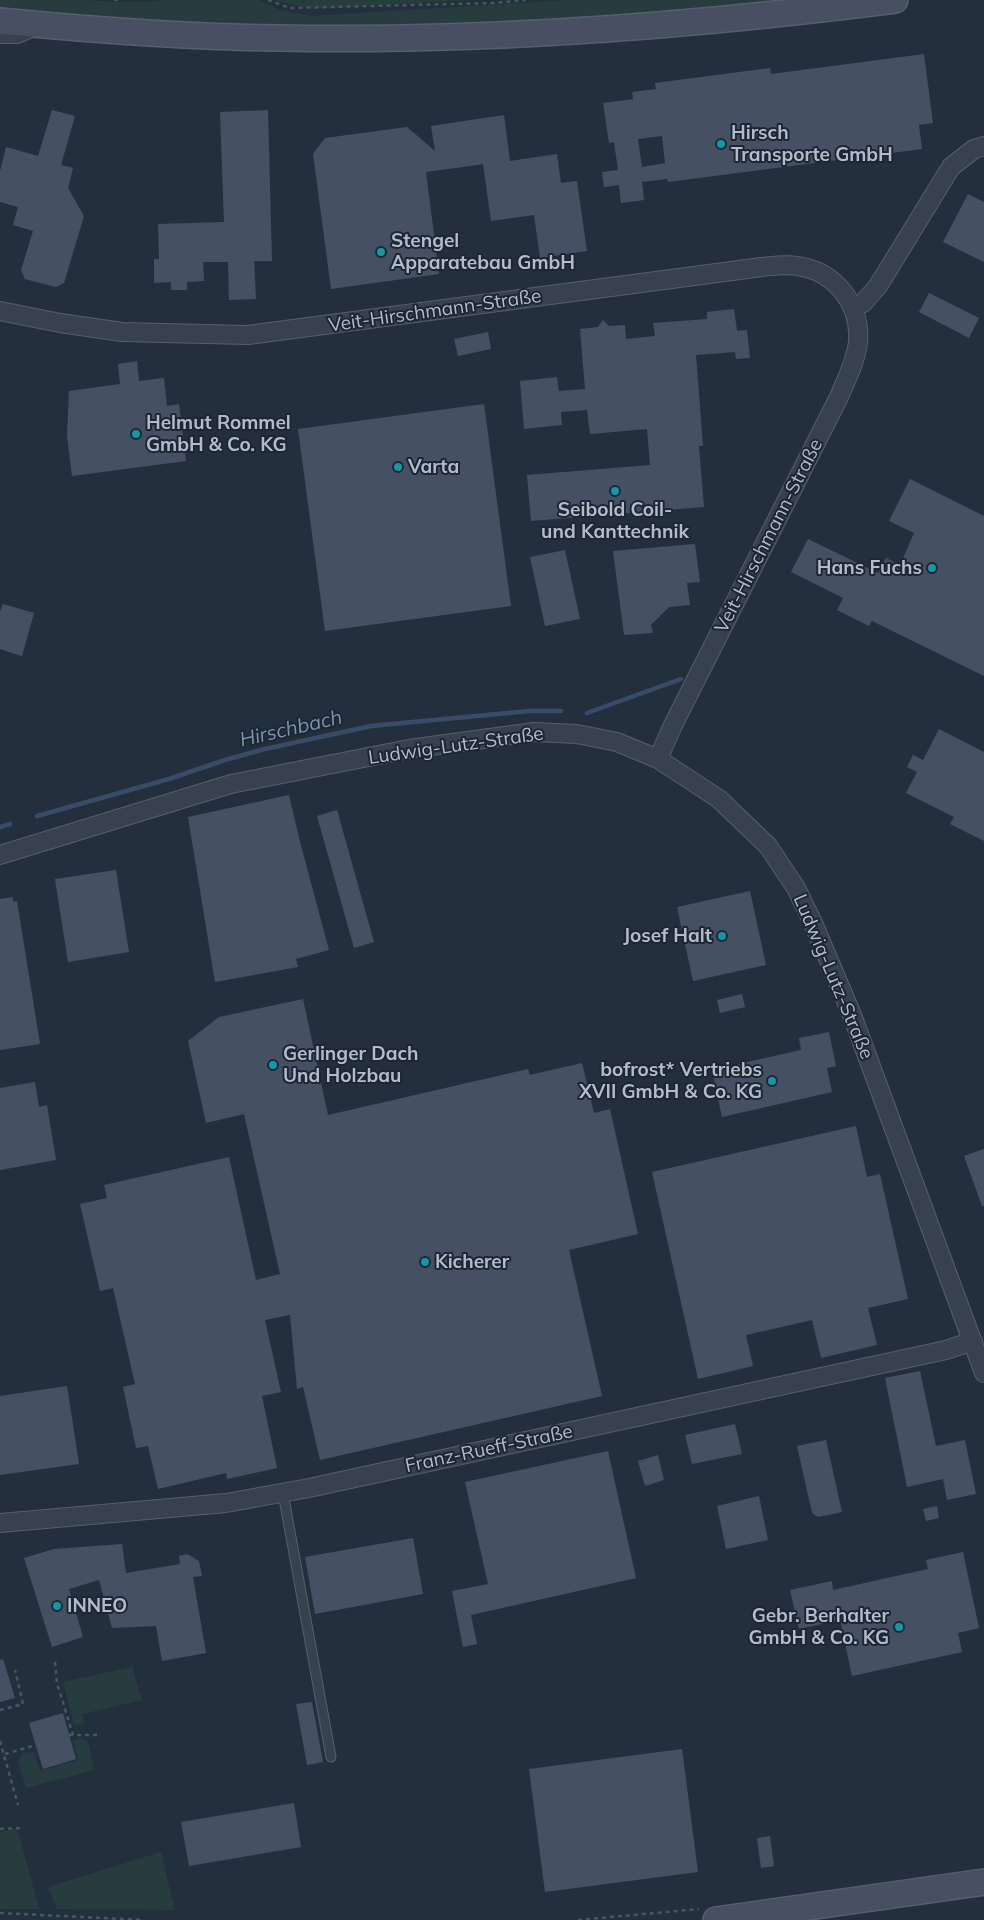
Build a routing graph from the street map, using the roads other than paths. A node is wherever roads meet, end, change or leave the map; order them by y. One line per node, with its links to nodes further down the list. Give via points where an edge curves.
1 (895, 0): 3 (main road, via 668,26 411,38 278,38)
2 (0, 21): 3 (main road)
3 (39, 24): 4 (street, via 17,34)
4 (0, 34)
5 (984, 146): 6 (street, via 974,149 951,167 878,286)
6 (854, 308): 7 (street, Veit-Hirschmann-Straße, via 834,282 820,272 796,266 762,267 248,335 122,332 60,324); 8 (street, Veit-Hirschmann-Straße, via 858,344 839,397)
7 (0, 310)
8 (658, 758): 9 (street, Ludwig-Lutz-Straße, via 617,742 577,734 534,732 409,749 231,784); 10 (street, Ludwig-Lutz-Straße, via 719,799 768,846 796,888 852,1015)
9 (0, 855)
10 (973, 1342): 11 (street, Ludwig-Lutz-Straße); 12 (street, Franz-Rueff-Straße)
11 (984, 1373)
12 (283, 1493): 13 (street, Franz-Rueff-Straße, via 226,1503); 14 (lane)
13 (0, 1523)
14 (331, 1757)
15 (984, 1882): 16 (main road)
16 (716, 1920)

